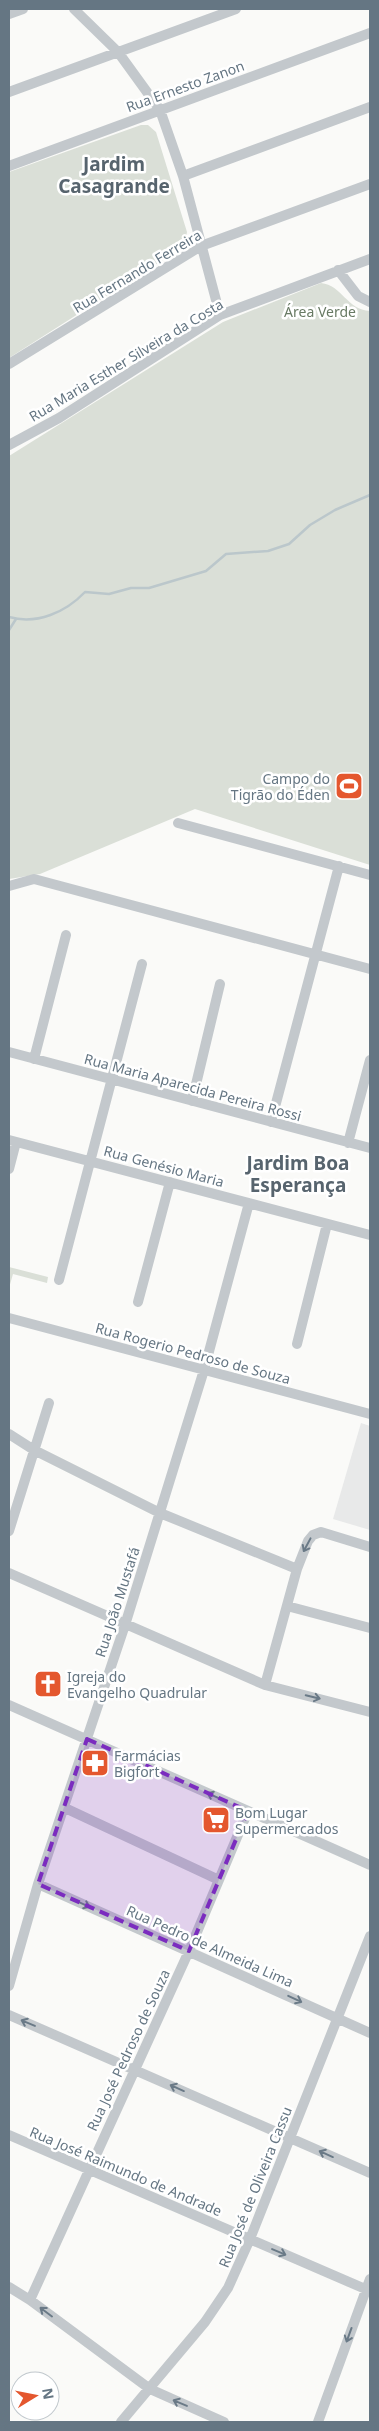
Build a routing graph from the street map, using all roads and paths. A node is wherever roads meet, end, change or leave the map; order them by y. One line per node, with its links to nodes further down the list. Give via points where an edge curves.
1 (23, 9): 4 (street)
2 (74, 9): 6 (street)
3 (236, 9): 6 (street)
4 (9, 14)
5 (370, 32): 9 (street, Rua Ernesto Zanon)
6 (118, 52): 7 (street); 9 (street)
7 (9, 92)
8 (370, 107): 11 (street)
9 (160, 110): 10 (street, Rua Ernesto Zanon); 11 (street)
10 (9, 166)
11 (183, 176): 13 (street)
12 (370, 184): 13 (street, Rua Fernando Ferreira)
13 (201, 246): 17 (street); 18 (street, Rua Fernando Ferreira)
14 (370, 259): 15 (street, Rua Maria Esther Silveira da Costa)
15 (338, 270): 16 (street, via 358,296); 17 (street, Rua Maria Esther Silveira da Costa)
16 (370, 302)
17 (220, 315): 19 (street, Rua Maria Esther Silveira da Costa, via 60,418)
18 (9, 364)
19 (9, 445)
20 (178, 823): 21 (street)
21 (339, 866): 22 (street); 25 (street)
22 (370, 875)
23 (9, 886): 25 (street, via 34,879)
24 (66, 935): 30 (street)
25 (315, 954): 27 (street); 34 (street)
26 (142, 964): 32 (street)
27 (370, 969)
28 (220, 984): 33 (street)
29 (9, 1052): 30 (street, Rua Maria Aparecida Pereira Rossi)
30 (34, 1059): 32 (street, Rua Maria Aparecida Pereira Rossi)
31 (370, 1060): 36 (street)
32 (112, 1080): 33 (street, Rua Maria Aparecida Pereira Rossi); 38 (street)
33 (192, 1101): 34 (street, Rua Maria Aparecida Pereira Rossi)
34 (271, 1122): 36 (street, Rua Maria Aparecida Pereira Rossi)
35 (12, 1141): 38 (street, Rua Genésio Maria); 39 (street)
36 (348, 1142): 37 (street, Rua Maria Aparecida Pereira Rossi)
37 (370, 1148)
38 (90, 1161): 40 (street, Rua Genésio Maria); 44 (street)
39 (9, 1169)
40 (170, 1182): 41 (street, Rua Genésio Maria); 45 (street)
41 (249, 1203): 42 (street, Rua Genésio Maria); 48 (street, Rua João Mustafá)
42 (327, 1224): 43 (street, Rua Genésio Maria); 47 (street)
43 (370, 1235)
44 (59, 1280)
45 (138, 1302)
46 (9, 1318): 48 (street, Rua Rogerio Pedroso de Souza)
47 (297, 1344)
48 (204, 1370): 50 (street, Rua Rogerio Pedroso de Souza); 53 (street, Rua João Mustafá)
49 (49, 1403): 52 (street)
50 (370, 1414)
51 (9, 1434): 52 (street)
52 (34, 1450): 53 (street); 54 (street)
53 (160, 1513): 56 (street); 59 (street, Rua João Mustafá)
54 (9, 1531)
55 (370, 1547): 56 (street, one-way to 56, via 321,1532 308,1541)
56 (297, 1568): 58 (street)
57 (9, 1573): 59 (street)
58 (287, 1606): 60 (street); 61 (street)
59 (125, 1625): 61 (street); 64 (street, Rua João Mustafá)
60 (370, 1628)
61 (265, 1685): 63 (street, one-way to 63)
62 (9, 1705): 64 (street)
63 (370, 1712)
64 (87, 1739): 65 (street, Rua João Mustafá); 66 (street, one-way to 64)
65 (65, 1808): 68 (street); 69 (street, Rua João Mustafá)
66 (248, 1811): 67 (street); 68 (street, Rua José Pedroso de Souza)
67 (370, 1865)
68 (219, 1880): 71 (street, Rua José Pedroso de Souza)
69 (38, 1884): 71 (street, Rua Pedro de Almeida Lima, one-way to 71); 72 (street, Rua João Mustafá)
70 (370, 1936): 74 (street, Rua José de Oliveira Cassu)
71 (189, 1951): 74 (street, Rua Pedro de Almeida Lima, one-way to 74); 76 (street, Rua José Pedroso de Souza)
72 (9, 1986)
73 (9, 2015): 76 (street, one-way to 73)
74 (337, 2019): 75 (street, Rua Pedro de Almeida Lima); 78 (street, Rua José de Oliveira Cassu)
75 (370, 2033)
76 (135, 2069): 78 (street, one-way to 76); 79 (street, Rua José Pedroso de Souza)
77 (9, 2136): 79 (street, Rua José Raimundo de Andrade)
78 (291, 2139): 80 (street, one-way to 78); 81 (street, Rua José de Oliveira Cassu)
79 (88, 2169): 81 (street, Rua José Raimundo de Andrade); 85 (street, Rua José Pedroso de Souza)
80 (370, 2173)
81 (250, 2239): 84 (street, Rua José Raimundo de Andrade, one-way to 84); 86 (street, Rua José de Oliveira Cassu, via 224,2295)
82 (370, 2279): 84 (street)
83 (9, 2287): 85 (street)
84 (368, 2291): 89 (street, one-way to 89)
85 (30, 2300): 86 (street, one-way to 85)
86 (150, 2389): 87 (street, Rua José de Oliveira Cassu); 88 (street, one-way to 86)
87 (121, 2422)
88 (224, 2422)
89 (318, 2422)

